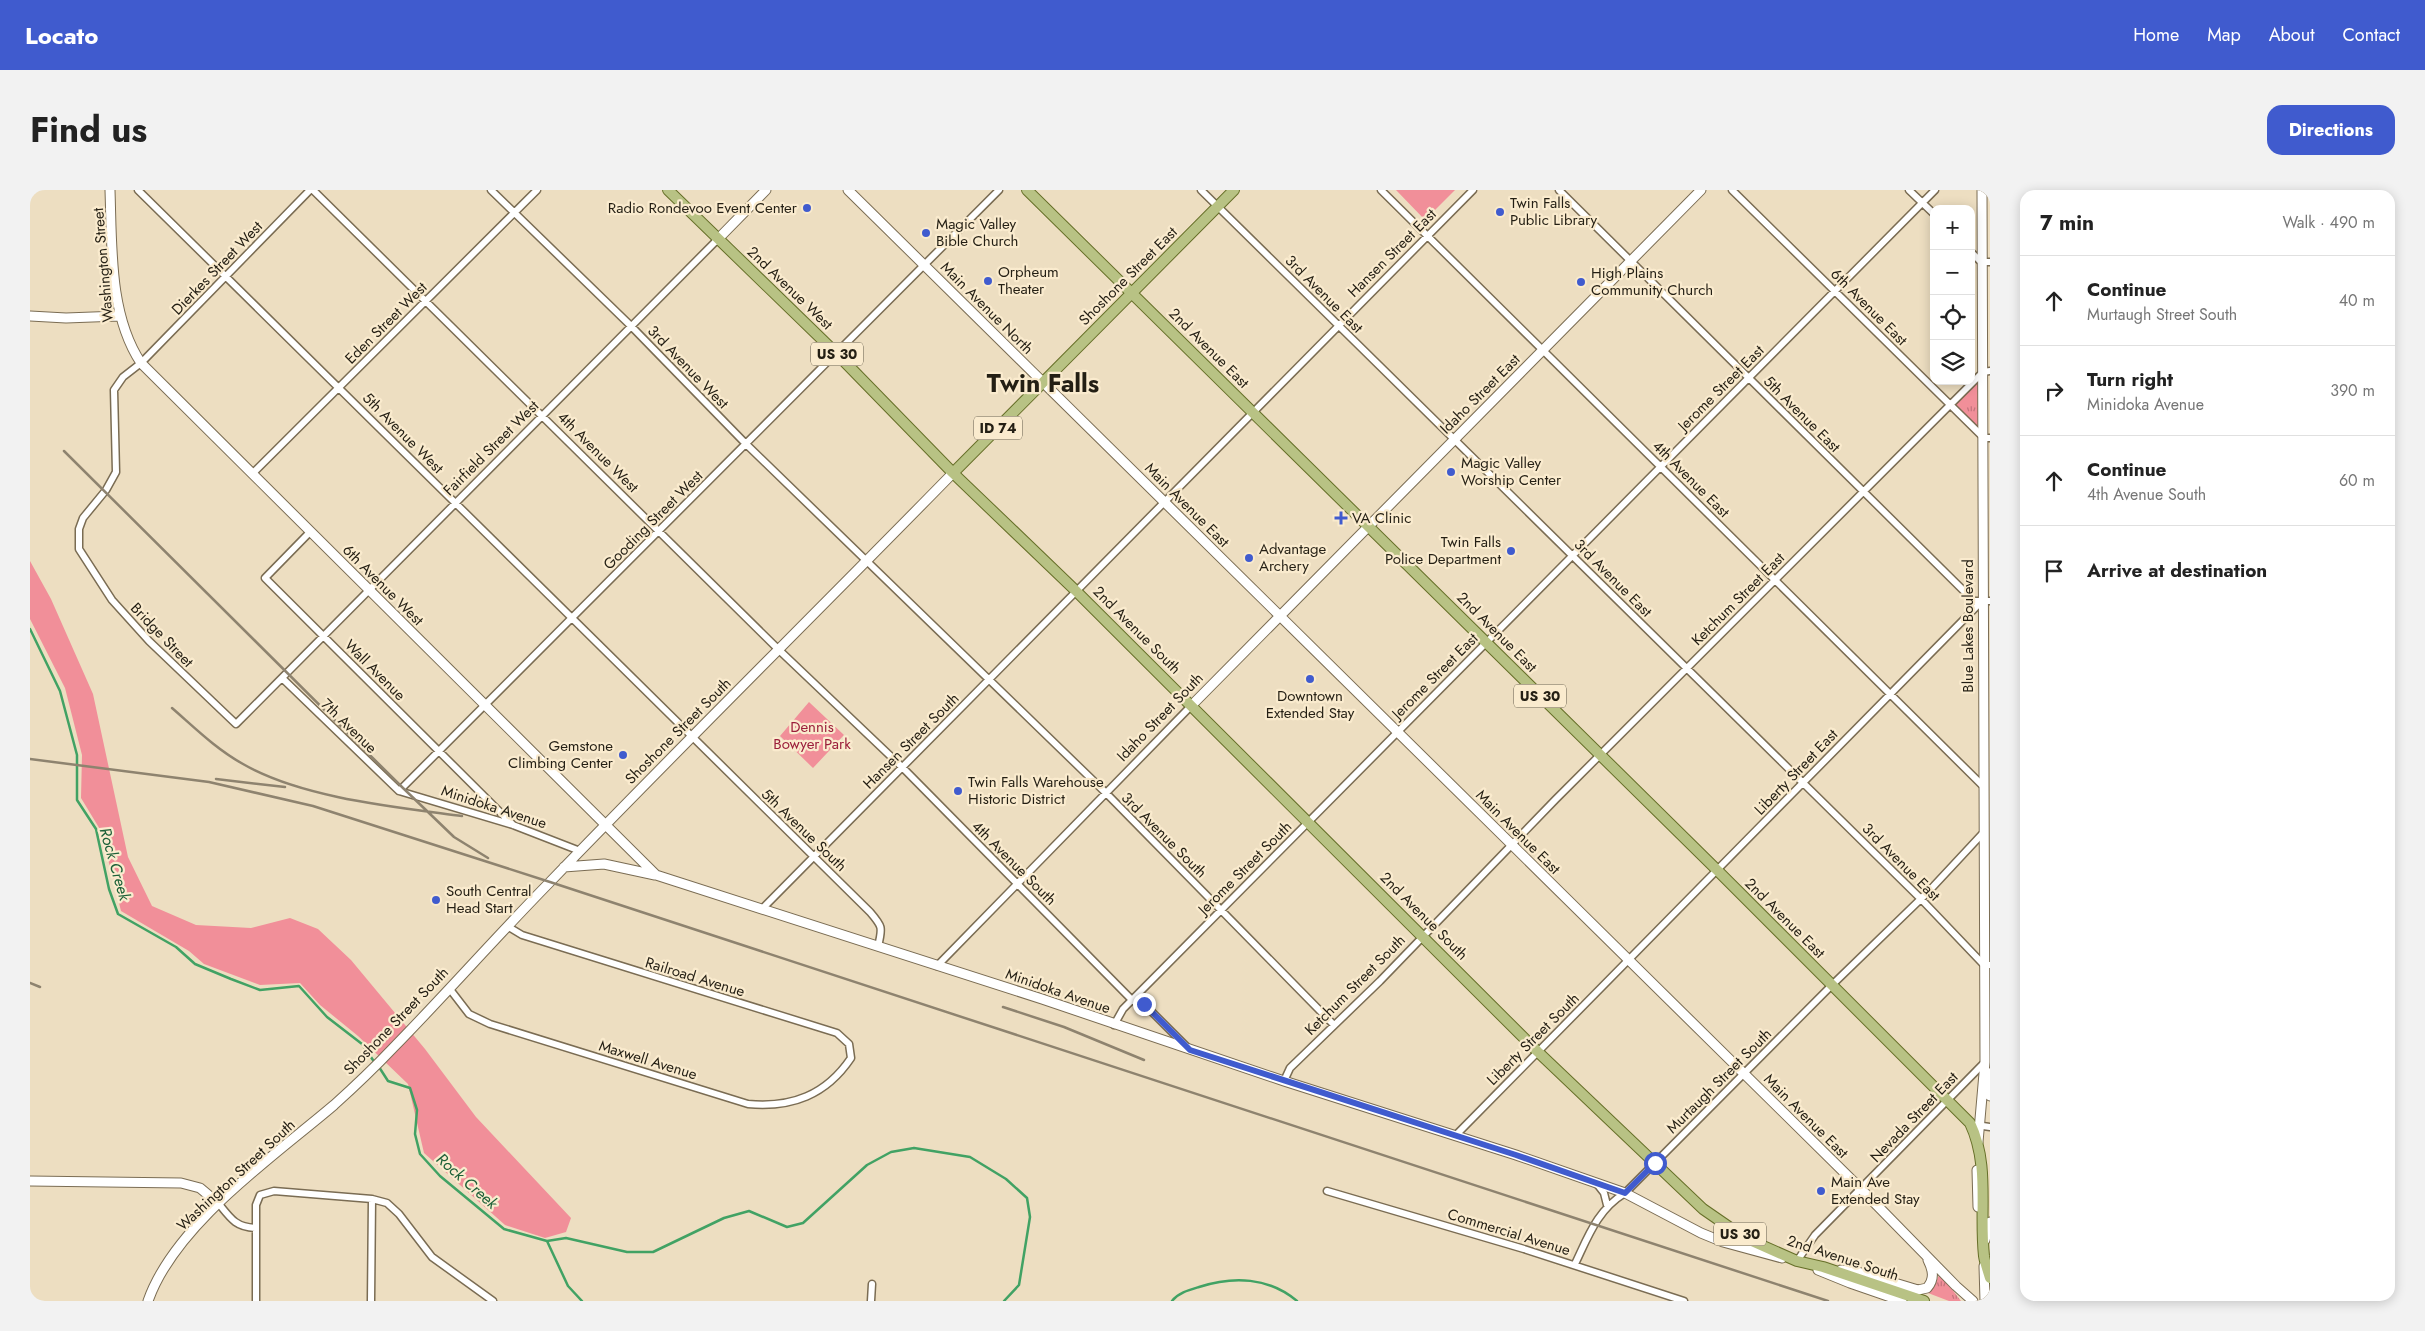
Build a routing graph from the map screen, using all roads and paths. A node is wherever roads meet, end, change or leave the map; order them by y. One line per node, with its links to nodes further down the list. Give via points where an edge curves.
1 (110, 190): 36 (street, Washington Street)
2 (138, 190): 31 (street, 5th Avenue West)
3 (312, 190): 31 (street, Dierkes Street West); 34 (street, 4th Avenue West)
4 (491, 190): 24 (street, 3rd Avenue West)
5 (537, 190): 24 (street, Eden Street West)
6 (668, 190): 26 (main road, 2nd Avenue West / US 30)
7 (766, 190): 26 (street, Fairfield Street West)
8 (848, 190): 30 (street, Main Avenue North)
9 (999, 190): 30 (street, Gooding Street West)
10 (1027, 190): 33 (main road, US 30)
11 (1201, 190): 22 (street, 3rd Avenue East)
12 (1234, 190): 22 (main road, Shoshone Street East)
13 (1381, 190): 25 (street, 4th Avenue East)
14 (1472, 190): 25 (street, Hansen Street East)
15 (1559, 190): 28 (street, 5th Avenue East)
16 (1700, 190): 28 (street, Idaho Street East)
17 (1732, 190): 32 (street, 6th Avenue East)
18 (1909, 190): 21 (street)
19 (1935, 190): 21 (street, Jerome Street East)
20 (1982, 190): 29 (street, Blue Lakes Boulevard)
21 (1922, 203): 23 (street); 32 (street, Jerome Street East)
22 (1218, 207): 33 (main road, Shoshone Street East); 37 (street, 3rd Avenue East)
23 (1930, 210)
24 (514, 213): 34 (street, Eden Street West); 38 (street, 3rd Avenue West)
25 (1427, 236): 37 (street, Hansen Street East); 39 (street, 4th Avenue East)
26 (717, 240): 38 (street, Fairfield Street West); 40 (main road, 2nd Avenue West / US 30)
27 (1975, 255): 29 (street)
28 (1630, 262): 39 (street, Idaho Street East); 43 (street, 5th Avenue East)
29 (1986, 262): 42 (street, Blue Lakes Boulevard)
30 (925, 266): 40 (street, Gooding Street West); 44 (street, Main Avenue North)
31 (226, 276): 41 (street, Dierkes Street West); 45 (street, 5th Avenue West)
32 (1834, 291): 43 (street, Jerome Street East); 46 (street, 6th Avenue East)
33 (1132, 293): 44 (main road, Shoshone Street East / ID 74); 47 (main road, 2nd Avenue East / US 30)
34 (426, 300): 45 (street, Eden Street West); 48 (street, 4th Avenue West)
35 (30, 316): 36 (street)
36 (119, 316): 41 (street, Washington Street, via 131,348)
37 (1338, 325): 47 (street, Hansen Street East); 50 (street, 3rd Avenue East)
38 (631, 326): 48 (street, Fairfield Street West); 51 (street, 3rd Avenue West)
39 (1542, 350): 50 (street, Idaho Street East); 52 (street, 4th Avenue East)
40 (837, 354): 51 (street, Gooding Street West); 53 (main road, 2nd Avenue West / US 30)
41 (141, 363): 54 (street, 6th Avenue West); 61 (street, Dierkes Street West, via 123,377 114,390 116,472 83,518 79,549)
42 (1986, 372): 46 (street, Ketchum Street East); 49 (street, Blue Lakes Boulevard)
43 (1748, 378): 52 (street, Jerome Street East); 55 (street, 5th Avenue East)
44 (1043, 382): 53 (main road, Shoshone Street South / ID 74); 56 (street, Main Avenue East)
45 (339, 387): 54 (street, Eden Street West); 57 (street, 5th Avenue West)
46 (1950, 405): 49 (street, 6th Avenue East); 55 (street, Ketchum Street East)
47 (1252, 412): 56 (street, Hansen Street East); 58 (main road, 2nd Avenue East / US 30)
48 (543, 415): 57 (street, Fairfield Street West); 59 (street, 4th Avenue West)
49 (1987, 438): 67 (street, Blue Lakes Boulevard)
50 (1454, 439): 58 (street, Idaho Street East); 62 (street, 3rd Avenue East)
51 (746, 444): 59 (street, Gooding Street West); 63 (street, 3rd Avenue West)
52 (1660, 467): 62 (street, Jerome Street East); 64 (street, 4th Avenue East)
53 (954, 473): 63 (street, Shoshone Street South / ID 74); 66 (main road, 2nd Avenue South / US 30)
54 (252, 474): 60 (street, 6th Avenue West)
55 (1863, 492): 64 (street, Ketchum Street East); 67 (street, 5th Avenue East, via 1974,601)
56 (1164, 502): 66 (street, Hansen Street East); 68 (street, Main Avenue East)
57 (456, 503): 65 (street, Fairfield Street West); 69 (street, 5th Avenue West)
58 (1368, 526): 68 (street, Idaho Street East); 71 (main road, 2nd Avenue East / US 30)
59 (660, 531): 69 (street, Gooding Street West); 72 (street, 4th Avenue West)
60 (310, 532): 65 (street, 6th Avenue West); 70 (street, Wall Avenue, via 265,578)
61 (82, 553): 79 (street, Bridge Street, via 112,600 149,641)
62 (1572, 555): 71 (street, Jerome Street East); 73 (street, 3rd Avenue East)
63 (866, 561): 72 (street, Shoshone Street South / ID 74); 75 (street, 3rd Avenue South)
64 (1775, 580): 73 (street, Ketchum Street East); 76 (street, 4th Avenue East)
65 (369, 590): 70 (street, Fairfield Street West); 77 (street, 6th Avenue West)
66 (1076, 591): 75 (street, Hansen Street South); 78 (main road, 2nd Avenue South / US 30)
67 (1986, 601): 76 (street, Liberty Street East); 86 (street, Blue Lakes Boulevard)
68 (1278, 616): 78 (street, Idaho Street South); 80 (street, Main Avenue East)
69 (572, 618): 77 (street, Gooding Street West); 81 (street, 5th Avenue West)
70 (324, 636): 74 (street, Fairfield Street West); 82 (street, Wall Avenue)
71 (1486, 643): 80 (street, Jerome Street East); 83 (main road, 2nd Avenue East / US 30)
72 (779, 650): 81 (street, Shoshone Street South / ID 74); 84 (street, 4th Avenue South)
73 (1687, 668): 83 (street, Ketchum Street East); 85 (street, 3rd Avenue East)
74 (282, 678): 79 (street, Fairfield Street West); 87 (street, 7th Avenue)
75 (988, 680): 84 (street, Hansen Street South); 88 (street, 3rd Avenue South)
76 (1889, 694): 85 (street, Liberty Street East); 86 (street, 4th Avenue East)
77 (485, 706): 82 (street, Gooding Street West); 92 (street, 6th Avenue West)
78 (1191, 706): 88 (street, Idaho Street South); 90 (main road, 2nd Avenue South / US 30)
79 (236, 724)
80 (1396, 731): 90 (street, Jerome Street South); 94 (street, Main Avenue East)
81 (692, 738): 92 (street, Shoshone Street South / ID 74); 96 (street, 5th Avenue South)
82 (439, 751): 87 (street, Gooding Street West); 91 (street, Wall Avenue)
83 (1600, 755): 94 (street, Ketchum Street East); 98 (main road, 2nd Avenue East / US 30)
84 (902, 768): 96 (street, Hansen Street South); 100 (street, 4th Avenue South)
85 (1803, 783): 98 (street, Liberty Street East); 101 (street, 3rd Avenue East)
86 (1983, 786): 89 (street, Blue Lakes Boulevard)
87 (399, 791): 91 (street, Minidoka Avenue)
88 (1106, 793): 100 (street, Idaho Street South); 103 (street, 3rd Avenue South)
89 (1987, 799): 93 (street, Blue Lakes Boulevard)
90 (1308, 822): 103 (street, Jerome Street South); 105 (main road, 2nd Avenue South / US 30)
91 (513, 825): 95 (street, Minidoka Avenue)
92 (605, 826): 95 (street, Shoshone Street South / ID 74); 99 (street, Minidoka Avenue)
93 (1984, 832): 101 (street, Murtaugh Street South); 108 (street, Blue Lakes Boulevard)
94 (1511, 845): 105 (street, Ketchum Street South); 107 (street, Main Avenue East)
95 (580, 851): 97 (street, Shoshone Street South / ID 74)
96 (814, 857): 102 (street, Hansen Street South); 106 (street, 5th Avenue South, via 881,925)
97 (564, 867): 99 (street, via 604,864); 104 (street, Shoshone Street South / ID 74)
98 (1717, 870): 107 (street, Liberty Street East); 110 (main road, 2nd Avenue East / US 30)
99 (656, 875): 102 (street, Minidoka Avenue)
100 (1017, 884): 109 (street, Idaho Street South); 112 (street, 4th Avenue South)
101 (1921, 899): 108 (street, 3rd Avenue East); 110 (street, Murtaugh Street South)
102 (763, 908): 106 (street, Minidoka Avenue)
103 (1221, 910): 112 (street, Jerome Street South); 114 (street, 3rd Avenue South)
104 (507, 926): 111 (street, Shoshone Street South / ID 74); 118 (street, Railroad Avenue, via 522,936 837,1033 849,1044 851,1058)
105 (1423, 936): 114 (street, Ketchum Street South); 116 (main road, 2nd Avenue South / US 30)
106 (878, 946): 109 (street, Minidoka Avenue)
107 (1628, 960): 116 (street, Liberty Street South); 119 (street, Main Avenue East)
108 (1987, 965): 117 (street, Blue Lakes Boulevard)
109 (937, 966): 113 (street, Minidoka Avenue)
110 (1831, 986): 119 (street, Murtaugh Street South); 122 (main road, 2nd Avenue East / US 30)
111 (446, 991): 118 (street, Maxwell Avenue, via 469,1014 490,1024 748,1104 789,1103 833,1080); 123 (street, Shoshone Street South / ID 74)
112 (1132, 1000): 113 (street, Jerome Street South); 115 (street, 4th Avenue South, via 1144,1004)
113 (1114, 1025): 115 (street, Minidoka Avenue)
114 (1334, 1025): 120 (street, Ketchum Street South, via 1290,1068)
115 (1190, 1050): 120 (street, Minidoka Avenue)
116 (1538, 1052): 126 (street, Liberty Street South); 127 (main road, 2nd Avenue South / US 30)
117 (1985, 1062): 121 (street); 122 (street, Nevada Street East); 124 (street)
118 (845, 1068)
119 (1744, 1074): 127 (street, Murtaugh Street South); 130 (street, Main Avenue East)
120 (1284, 1081): 126 (street, Minidoka Avenue)
121 (1990, 1096)
122 (1946, 1101): 124 (main road, 2nd Avenue East); 130 (street, Nevada Street East)
123 (337, 1102): 134 (street, Washington Street South / ID 74)
124 (1974, 1124): 125 (street); 138 (main road, 2nd Avenue East, via 1983,1160)
125 (1990, 1127)
126 (1455, 1136): 129 (street, Minidoka Avenue)
127 (1655, 1163): 132 (street, Murtaugh Street South); 141 (main road, 2nd Avenue South / US 30, via 1720,1222 1745,1238)
128 (30, 1181): 134 (street, via 181,1183 200,1188)
129 (1597, 1184): 132 (street, Minidoka Avenue); 135 (street)
130 (1861, 1189): 139 (street, Main Avenue East); 141 (street, Nevada Street East, via 1814,1235)
131 (1327, 1191): 142 (street, Commercial Avenue)
132 (1625, 1193): 135 (street, Murtaugh Street South); 141 (street, Minidoka Avenue, via 1701,1234)
133 (372, 1199): 137 (street, via 274,1191 260,1195 256,1205); 146 (street, via 387,1203 432,1257); 149 (street)
134 (220, 1204): 137 (street, via 236,1224 243,1228); 147 (street, Washington Street South / ID 74, via 178,1246)
135 (1607, 1205): 142 (street)
136 (1990, 1222): 138 (street)
137 (256, 1228): 148 (street)
138 (1984, 1243): 140 (main road)
139 (1923, 1251): 143 (street, via 1933,1274 1929,1286 1915,1291 1858,1272); 154 (street, Main Avenue East)
140 (1984, 1257): 144 (main road); 155 (street)
141 (1801, 1262): 143 (main road, 2nd Avenue South / US 30); 152 (street, Minidoka Avenue)
142 (1575, 1264): 151 (street, Commercial Avenue)
143 (1823, 1267): 153 (main road, 2nd Avenue South / US 30)
144 (1990, 1278)
145 (872, 1284): 150 (street)
146 (491, 1300)
147 (148, 1301)
148 (256, 1301)
149 (371, 1301)
150 (871, 1301)
151 (1684, 1301)
152 (1902, 1301)
153 (1924, 1301)
154 (1974, 1301)
155 (1985, 1301)

